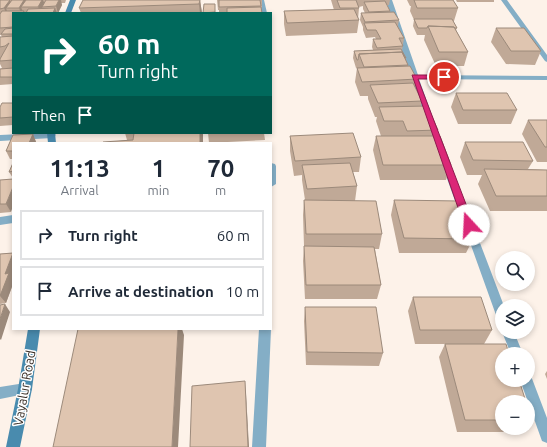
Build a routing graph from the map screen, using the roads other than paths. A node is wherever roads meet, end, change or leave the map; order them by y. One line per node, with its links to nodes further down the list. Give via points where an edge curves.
1 (73, 0): 5 (main road)
2 (261, 0): 6 (street)
3 (389, 0): 8 (street)
4 (504, 0): 7 (street)
5 (68, 12)
6 (264, 12)
7 (547, 60)
8 (414, 77): 9 (street); 10 (street)
9 (547, 78)
10 (433, 129)
11 (52, 137): 12 (street)
12 (0, 138)
13 (442, 151): 16 (street)
14 (12, 220): 15 (street)
15 (0, 221)
16 (496, 299)
17 (34, 330): 20 (main road, Vayalur Road)
18 (265, 330): 24 (street)
19 (529, 387): 22 (street)
20 (25, 389): 21 (street); 23 (main road, Vayalur Road)
21 (0, 393)
22 (547, 436)
23 (13, 447)
24 (259, 447)

